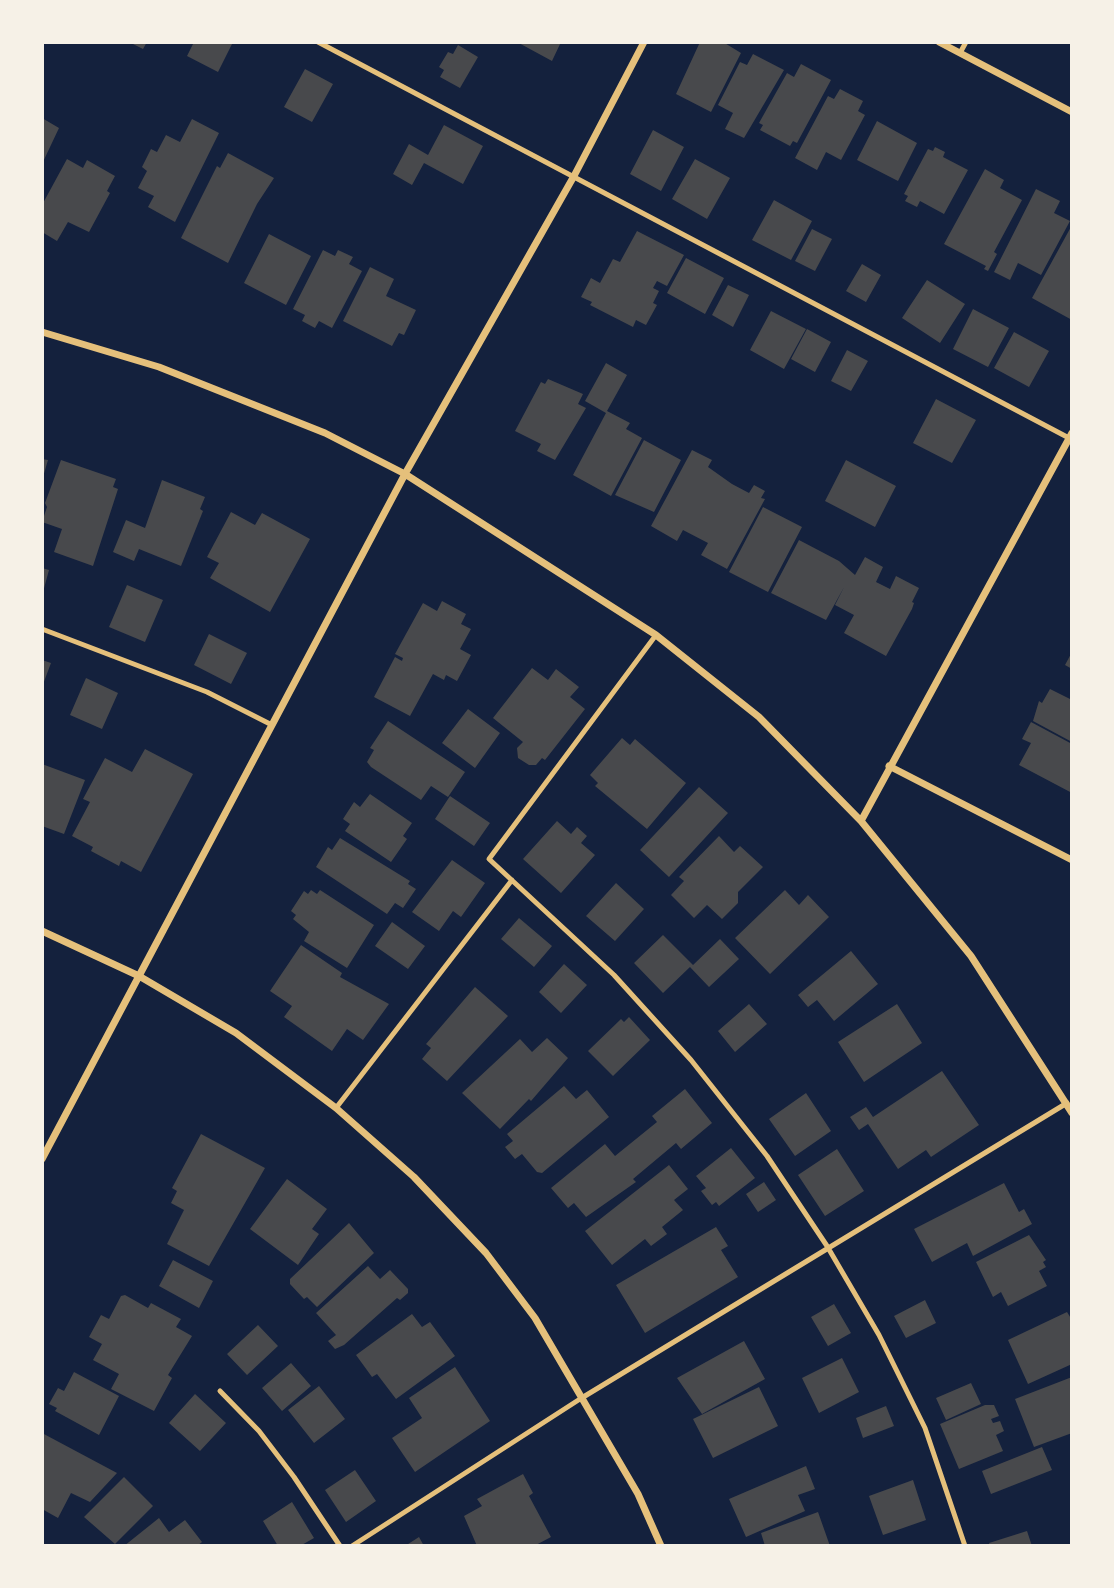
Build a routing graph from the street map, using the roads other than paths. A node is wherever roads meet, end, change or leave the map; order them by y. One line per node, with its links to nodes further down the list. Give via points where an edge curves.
1 (318, 42): 7 (lane)
2 (644, 42): 7 (street)
3 (939, 42): 5 (street)
4 (966, 42): 5 (lane)
5 (960, 53): 6 (street)
6 (1072, 112)
7 (574, 176): 9 (lane); 10 (street)
8 (42, 332): 10 (street, via 159,368 325,433)
9 (1071, 436): 14 (street)
10 (405, 474): 12 (street); 13 (street)
11 (42, 629): 13 (lane, via 207,692)
12 (656, 635): 15 (street, via 758,717); 17 (lane, via 489,859)
13 (272, 725): 19 (street)
14 (889, 766): 15 (street); 16 (street)
15 (861, 821): 20 (street, via 971,956)
16 (1072, 860)
17 (512, 880): 21 (lane); 24 (lane, via 614,975 691,1060 767,1156)
18 (42, 932): 19 (street)
19 (139, 976): 21 (street, via 236,1033); 23 (street)
20 (1067, 1103): 22 (street); 24 (lane)
21 (336, 1108): 26 (street, via 414,1177 485,1253 535,1318)
22 (1072, 1113)
23 (42, 1159)
24 (827, 1246): 26 (lane); 30 (lane, via 879,1335 925,1428)
25 (220, 1391): 27 (lane, via 266,1440)
26 (580, 1399): 28 (lane); 29 (street, via 638,1494)
27 (340, 1546)
28 (352, 1546)
29 (661, 1546)
30 (965, 1546)

